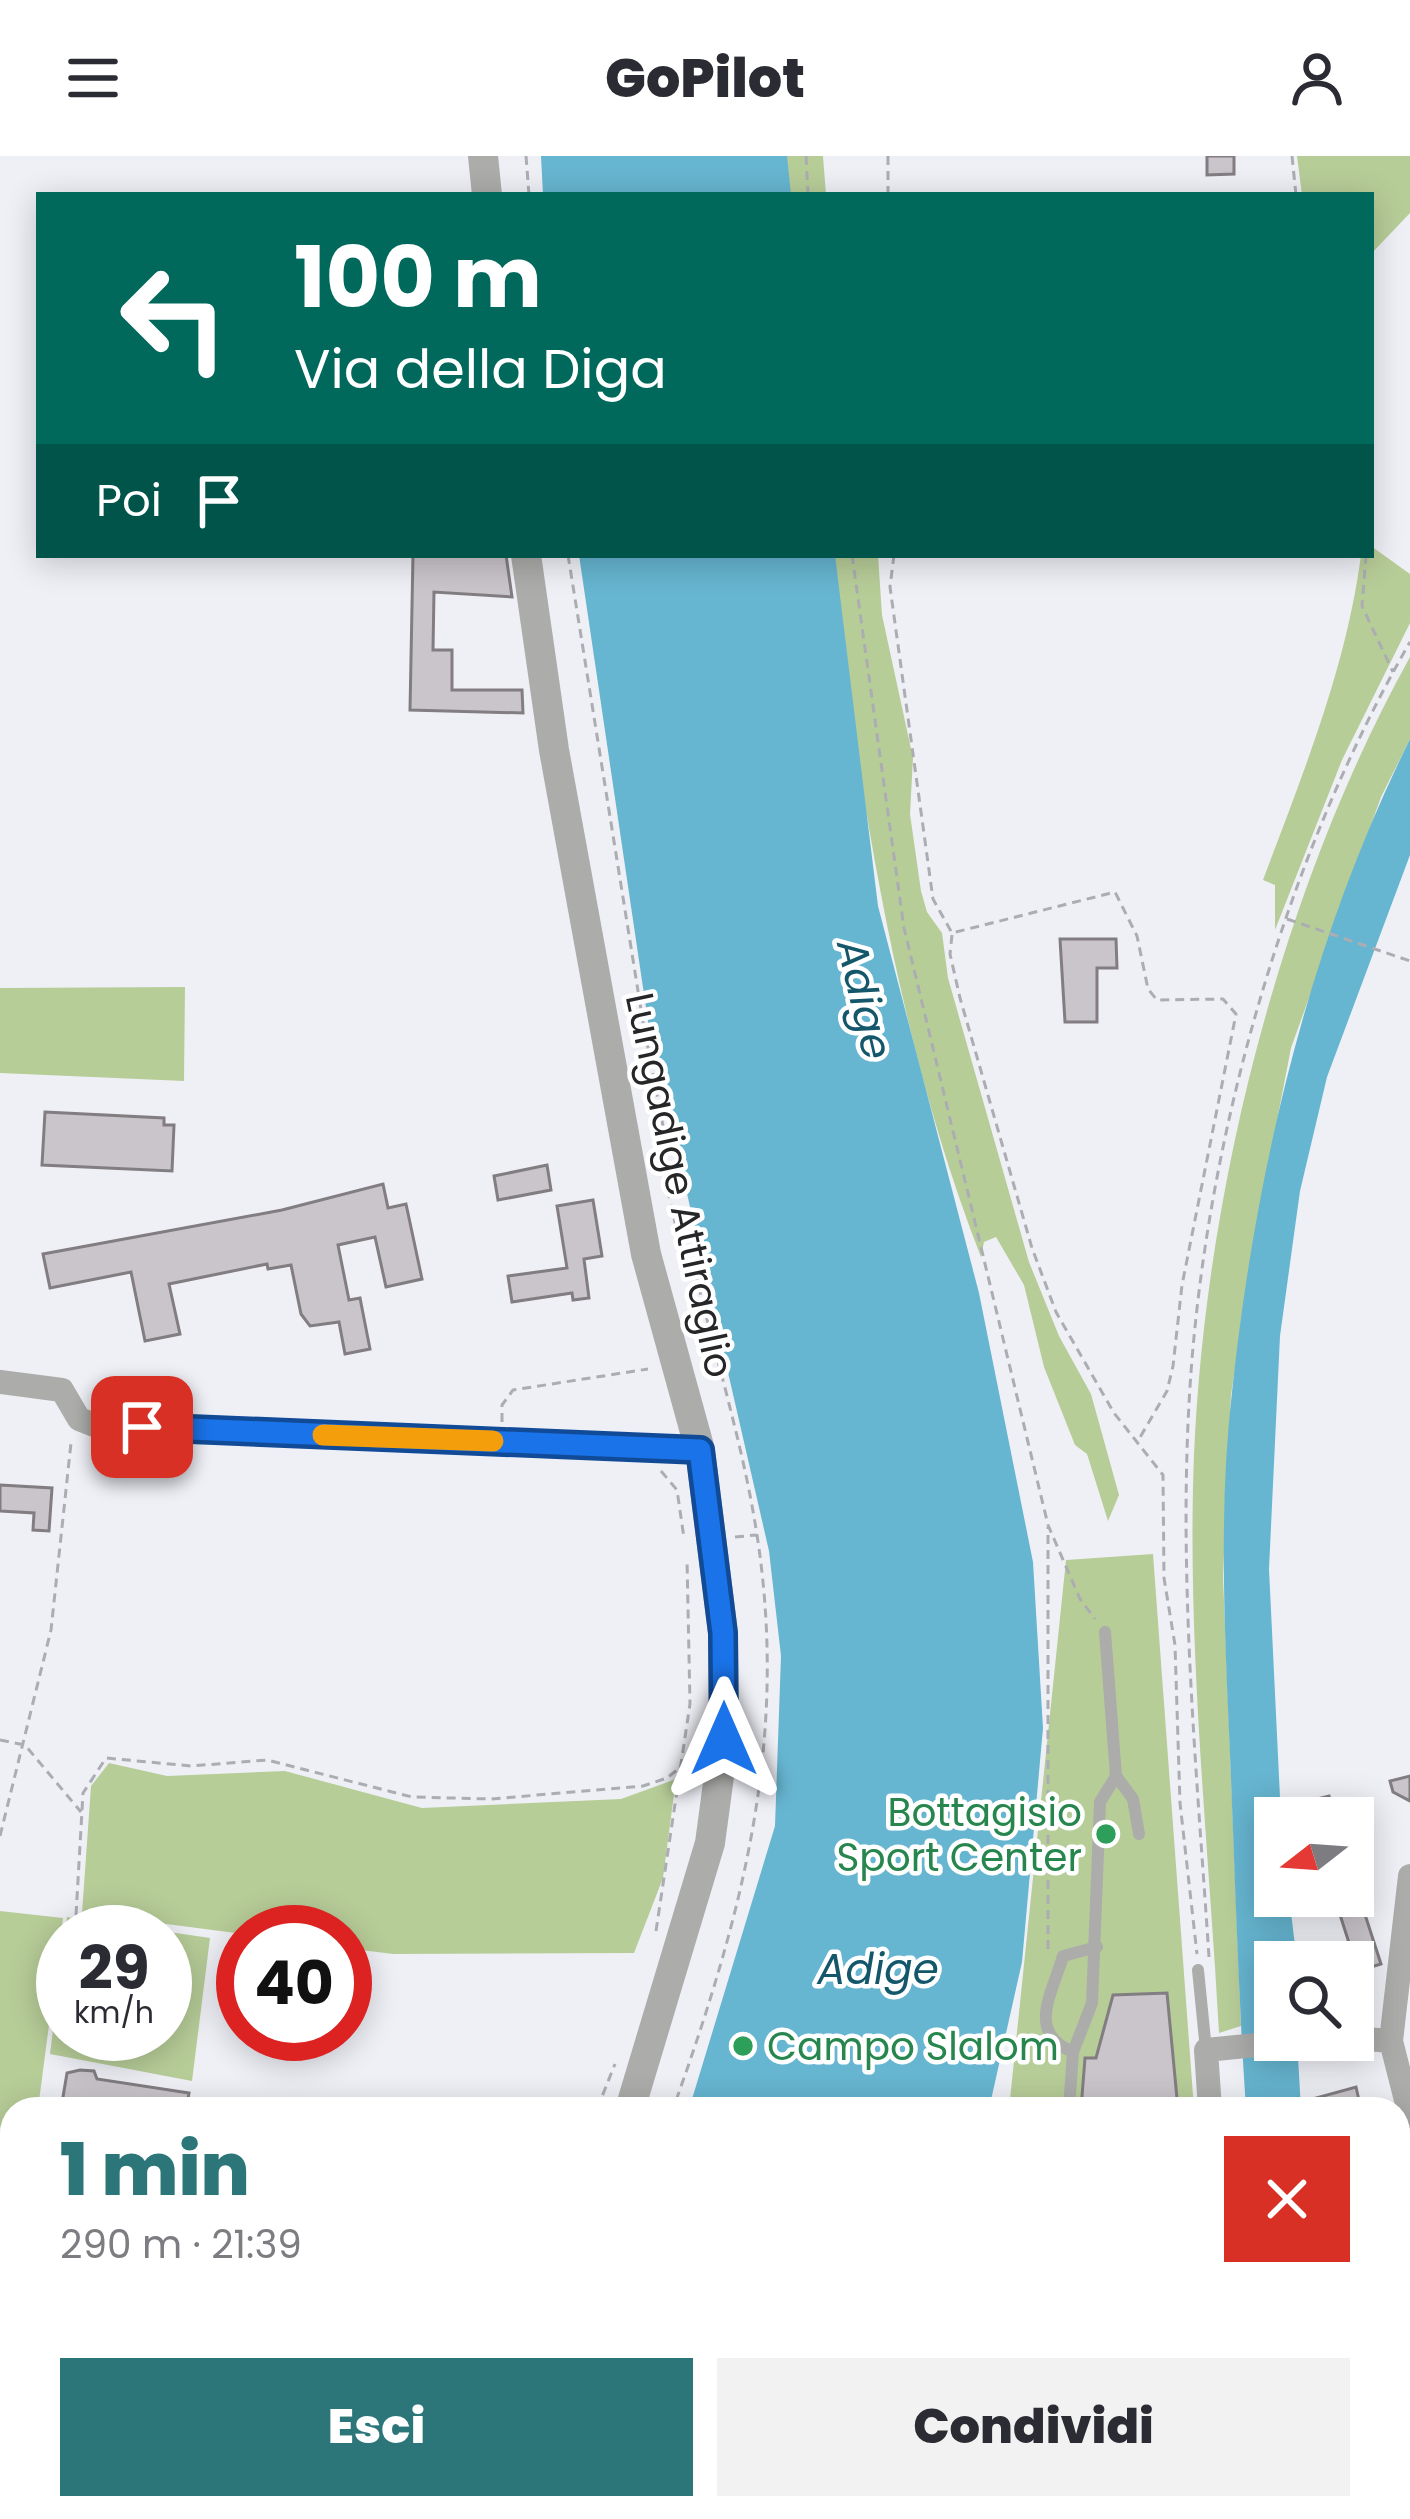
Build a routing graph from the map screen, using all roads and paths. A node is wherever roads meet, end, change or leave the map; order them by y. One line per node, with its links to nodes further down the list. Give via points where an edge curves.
1 (483, 156): 6 (street)
2 (526, 156): 7 (path)
3 (806, 156): 8 (path)
4 (888, 156): 9 (path)
5 (1292, 156): 10 (path)
6 (487, 192)
7 (529, 192)
8 (808, 192)
9 (888, 192)
10 (1297, 192)
11 (526, 558): 26 (street, Lungadige Attiraglio, via 646,1253)
12 (851, 558): 27 (path, via 904,928)
13 (894, 558): 18 (path, via 890,587 933,899)
14 (1366, 558): 16 (path, via 1362,606)
15 (1410, 643): 16 (path)
16 (1393, 672): 17 (path)
17 (1287, 919): 19 (path); 42 (path, via 1211,1216 1192,1359 1189,1545)
18 (952, 933): 23 (path, via 960,998 1032,1248 1087,1369); 23 (path, via 1115,892 1156,1000 1233,1005 1236,1027 1173,1366)
19 (1409, 961)
20 (648, 1369): 24 (path, via 513,1390 502,1405)
21 (0, 1382): 22 (street, via 62,1390)
22 (79, 1419): 24 (street, via 97,1426); 30 (path, via 51,1630)
23 (1139, 1439): 42 (path, via 1165,1488 1180,1803)
24 (502, 1442): 25 (street)
25 (635, 1447): 26 (street); 31 (path, via 632,1467 661,1471 677,1490 692,1646)
26 (700, 1450): 48 (street, Lungadige Attiraglio, via 723,1633 724,1739 710,1844)
27 (1048, 1525): 28 (path, via 1080,1599); 41 (path)
28 (1105, 1632): 32 (lane)
29 (0, 1740): 30 (path)
30 (26, 1745): 33 (path); 35 (path)
31 (682, 1765): 33 (path, via 643,1786 491,1799 412,1797 267,1760 191,1766 106,1758 88,1780); 39 (path)
32 (1116, 1776): 34 (lane, via 1133,1799); 40 (lane, via 1100,1802)
33 (82, 1814): 37 (path)
34 (1139, 1834)
35 (0, 1836)
36 (1410, 1876): 38 (street)
37 (77, 1905)
38 (1408, 1906): 44 (street)
39 (653, 1941)
40 (1097, 1947): 47 (lane, via 1092,2003); 47 (lane, via 1063,1956 1048,2009 1044,2029)
41 (1048, 1963)
42 (1204, 1968): 46 (lane)
43 (1374, 2040): 44 (street)
44 (1391, 2042): 51 (street)
45 (1254, 2044): 46 (street)
46 (1216, 2047): 50 (street)
47 (1073, 2053): 49 (lane)
48 (633, 2097)
49 (1070, 2097)
50 (1211, 2097)
51 (1405, 2097)

